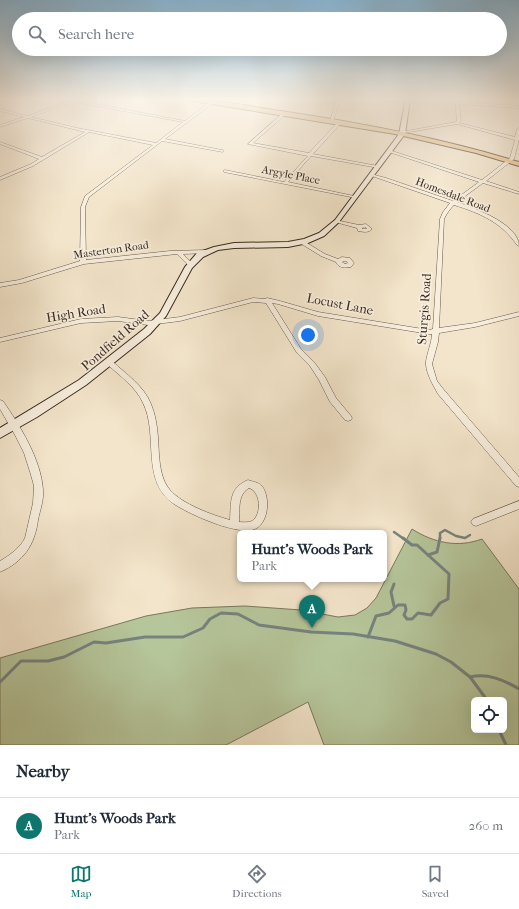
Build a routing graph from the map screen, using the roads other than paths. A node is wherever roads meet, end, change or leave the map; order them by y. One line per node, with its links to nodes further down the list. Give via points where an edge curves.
1 (86, 134): 17 (street)
2 (99, 134): 13 (street)
3 (170, 134): 11 (street)
4 (262, 134): 16 (street, via 250,144)
5 (329, 134): 16 (street)
6 (402, 134): 15 (street, Pondfield Road)
7 (410, 134): 18 (main road)
8 (497, 134): 10 (street)
9 (518, 134): 10 (street)
10 (517, 139): 18 (street)
11 (162, 140): 13 (street); 14 (street)
12 (0, 143): 17 (street)
13 (156, 144): 36 (street, via 87,196 83,207)
14 (222, 151)
15 (390, 151): 20 (street, Pondfield Road); 24 (street)
16 (309, 156): 20 (street); 25 (street)
17 (43, 159): 23 (street)
18 (510, 161): 19 (main road); 24 (street, Sturgis Road)
19 (519, 164)
20 (378, 167): 22 (street, Pondfield Road)
21 (225, 171): 25 (street, Argyle Place)
22 (371, 175): 27 (street, Pondfield Road); 28 (street, Homesdale Road)
23 (0, 178)
24 (484, 181): 26 (street); 28 (street, Sturgis Road)
25 (285, 183): 27 (street, Argyle Place)
26 (519, 193)
27 (354, 197): 29 (street, Pondfield Road)
28 (454, 203): 32 (street, Homesdale Road, via 495,221 510,232); 42 (street, Sturgis Road, via 442,219)
29 (337, 221): 30 (street); 31 (street, Pondfield Road, via 325,232)
30 (359, 227)
31 (302, 242): 33 (street, Pondfield Road, via 270,247 218,247); 35 (street)
32 (519, 244)
33 (206, 252): 34 (street, Masterton Road); 37 (street, Pondfield Road)
34 (179, 253): 36 (street, Masterton Road); 37 (street)
35 (339, 261)
36 (83, 262): 38 (street, Masterton Road, via 20,282)
37 (190, 264): 41 (street, Pondfield Road)
38 (0, 285)
39 (267, 300): 41 (street, Locust Lane, via 253,300 192,317); 42 (street, Locust Lane, via 318,314); 46 (street, via 299,351 312,364 333,400)
40 (519, 314): 42 (street, Locust Lane)
41 (157, 322): 43 (street, High Road, via 118,319 81,321); 44 (street, Pondfield Road)
42 (436, 332): 49 (street, Sturgis Road, via 429,364 434,381 451,405)
43 (0, 340)
44 (110, 363): 47 (street, Pondfield Road, via 68,394); 52 (street, via 141,392 148,404 154,426 157,472 164,488 178,501 204,516)
45 (0, 403): 47 (street)
46 (348, 418)
47 (14, 426): 48 (street, Pondfield Road); 53 (street, via 27,452 38,487 38,499 32,534 26,546 16,557)
48 (0, 433)
49 (519, 483)
50 (519, 506): 51 (street)
51 (476, 522)
52 (234, 525): 52 (street, via 251,526 260,518 262,494 255,485 244,486 236,495)
53 (0, 567)

